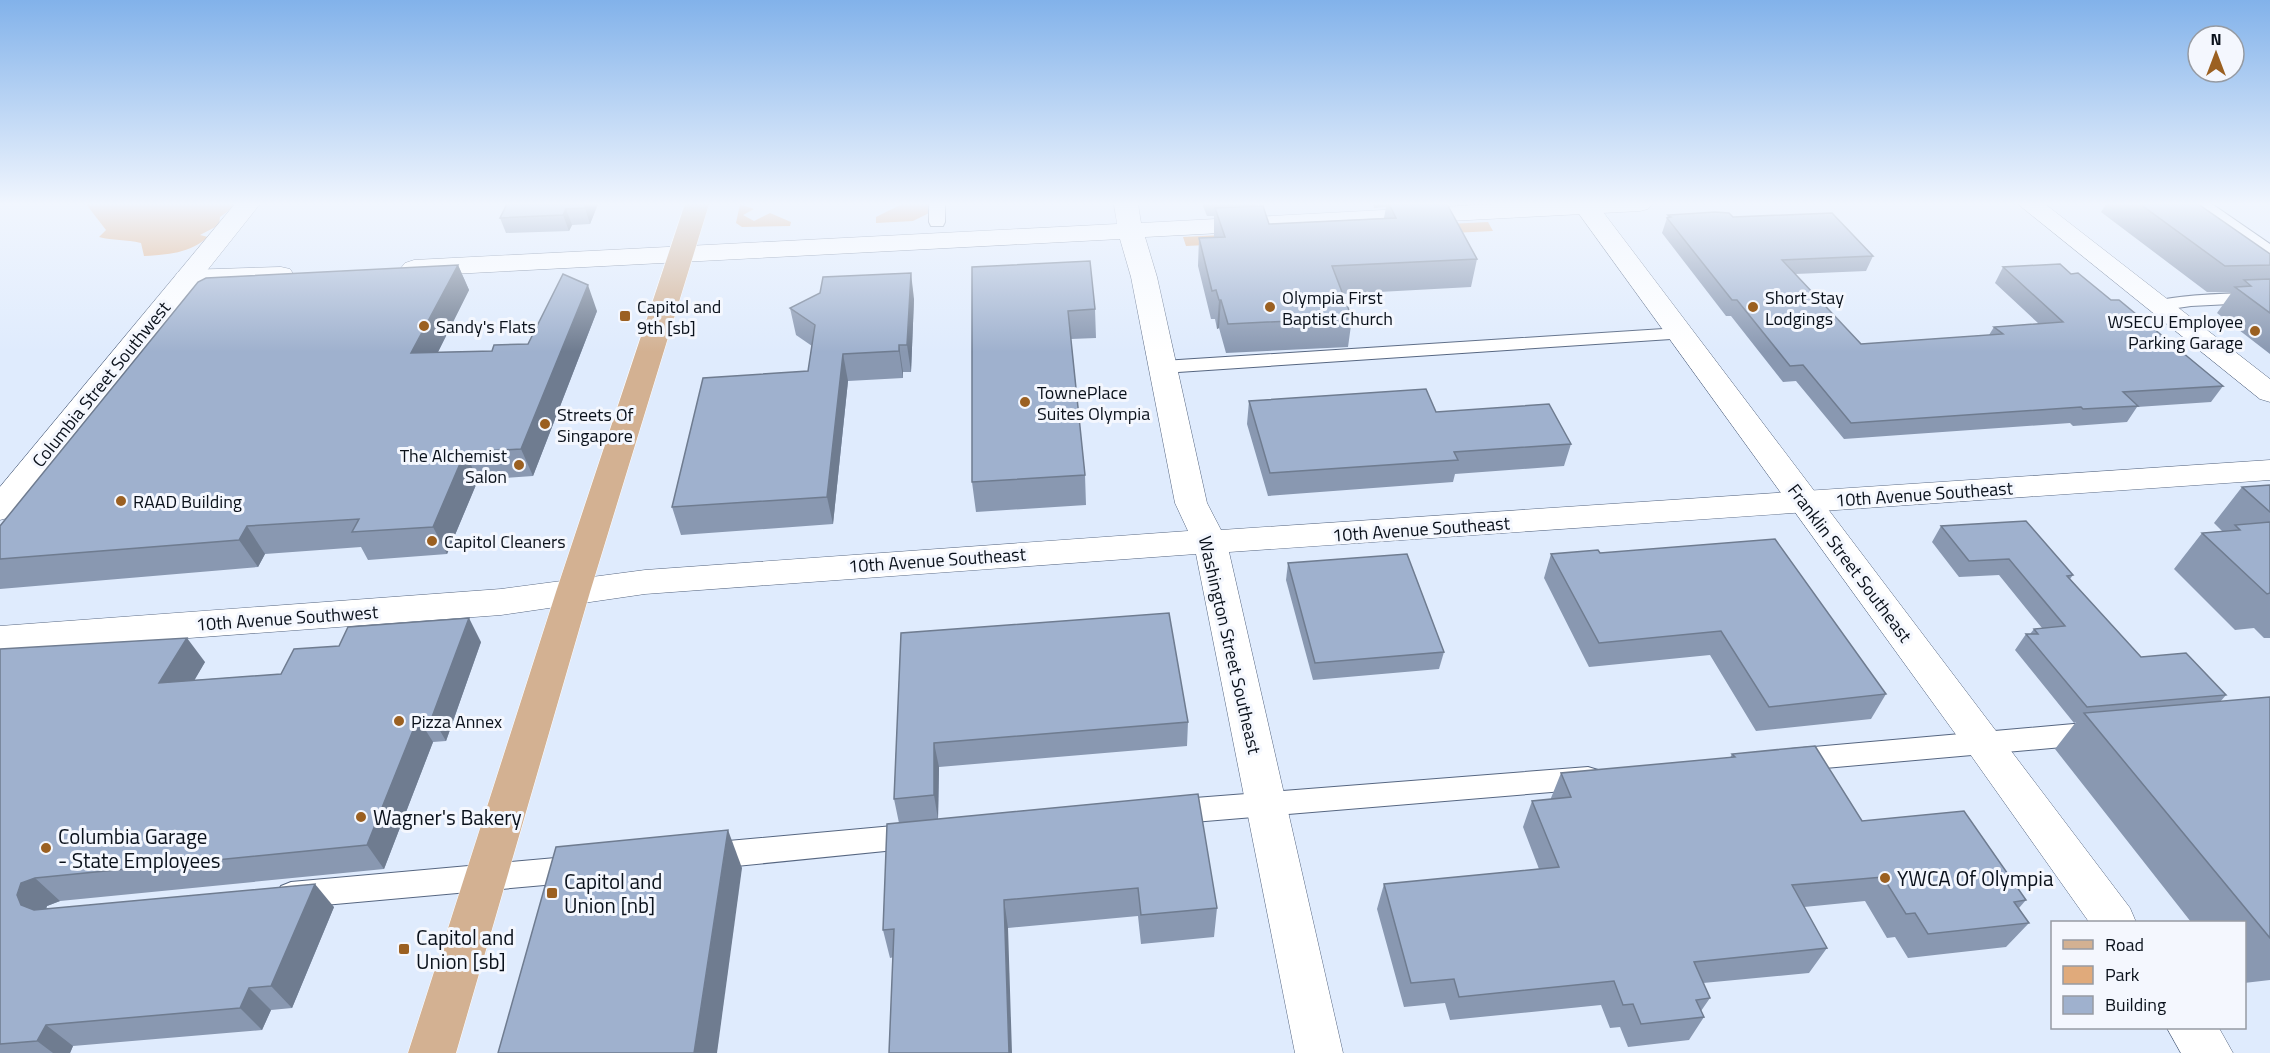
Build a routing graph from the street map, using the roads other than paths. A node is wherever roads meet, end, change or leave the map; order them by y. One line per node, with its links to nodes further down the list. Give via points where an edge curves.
1 (207, 253): 9 (street, Columbia Street Southwest)
2 (679, 253): 7 (street)
3 (681, 253): 19 (main road)
4 (1138, 253): 13 (street, Washington Street Southeast)
5 (1620, 253): 12 (street, Franklin Street Southeast)
6 (2091, 253): 11 (street)
7 (385, 270)
8 (307, 273): 9 (street)
9 (187, 278): 17 (street, Columbia Street Southwest)
10 (2270, 297): 11 (lane)
11 (2157, 306): 14 (street)
12 (1679, 334): 13 (lane); 16 (street, Franklin Street Southeast)
13 (1163, 367): 18 (street, Washington Street Southeast, via 1191,503)
14 (2270, 393)
15 (2270, 470): 16 (street, 10th Avenue Southeast)
16 (1805, 502): 18 (street, 10th Avenue Southeast); 22 (street, Franklin Street Southeast)
17 (0, 509)
18 (1210, 542): 19 (street, 10th Avenue Southeast, via 667,580); 25 (street, Washington Street Southeast)
19 (573, 592): 20 (street, 10th Avenue Southwest); 30 (main road)
20 (11, 647)
21 (2117, 731): 22 (lane)
22 (1984, 743): 23 (lane); 32 (street, Franklin Street Southeast)
23 (1768, 762)
24 (1613, 776): 25 (lane)
25 (1267, 803): 26 (lane); 35 (street, Washington Street Southeast)
26 (1139, 815)
27 (937, 834): 28 (lane)
28 (676, 859)
29 (604, 866): 30 (lane)
30 (486, 878): 31 (lane); 34 (main road)
31 (269, 897)
32 (2113, 921)
33 (2192, 1029): 36 (street)
34 (432, 1053)
35 (1319, 1053)
36 (2209, 1053)

